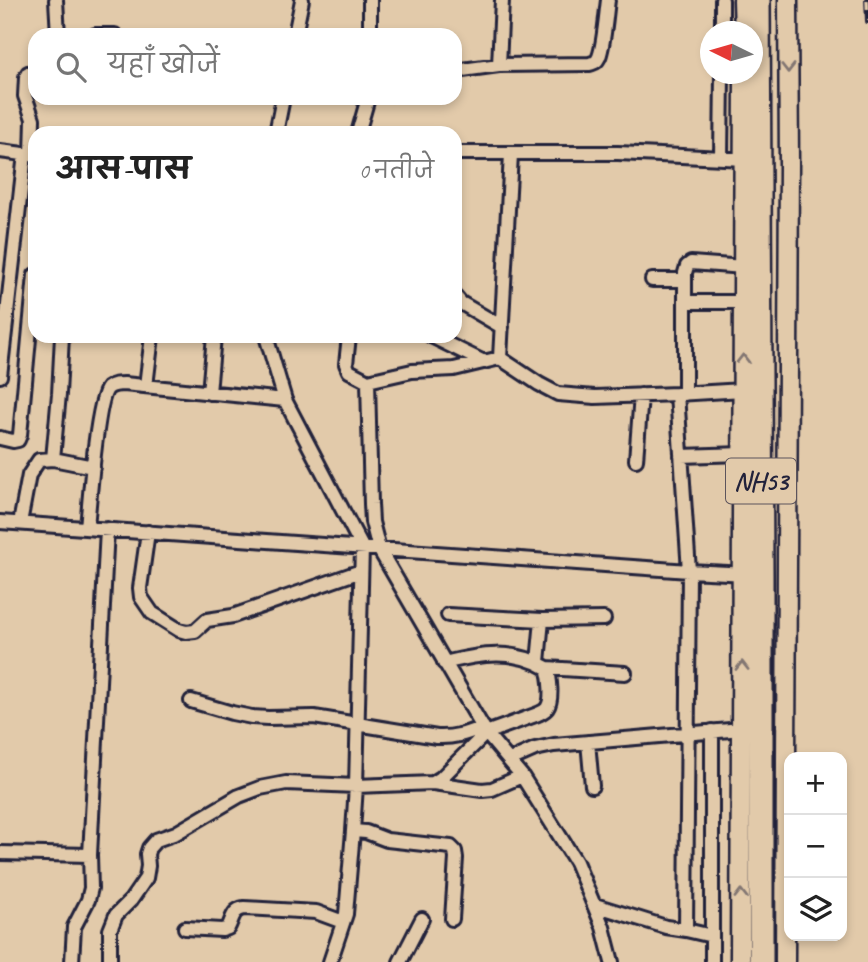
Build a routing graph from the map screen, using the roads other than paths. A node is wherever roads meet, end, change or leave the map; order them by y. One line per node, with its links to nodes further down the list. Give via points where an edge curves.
1 (56, 0): 14 (street)
2 (302, 0): 15 (street)
3 (370, 0): 16 (street)
4 (502, 0): 17 (street)
5 (608, 0): 17 (street, via 595,62)
6 (722, 0): 11 (street)
7 (743, 0): 12 (street)
8 (758, 0): 13 (highway, NH53)
9 (774, 0): 114 (highway, NH53)
10 (788, 0): 115 (street, one-way to 115)
11 (722, 21)
12 (744, 21)
13 (756, 21)
14 (58, 28)
15 (296, 28)
16 (370, 28)
17 (499, 65): 18 (street)
18 (462, 70)
19 (28, 73): 23 (street)
20 (722, 84): 34 (street)
21 (749, 84): 35 (street)
22 (749, 84): 77 (highway, NH53)
23 (28, 105)
24 (28, 105): 27 (street)
25 (282, 105): 28 (street)
26 (366, 105): 29 (street)
27 (33, 126)
28 (277, 126)
29 (361, 126)
30 (0, 151): 33 (street)
31 (462, 153): 32 (street)
32 (511, 154): 34 (street); 44 (street)
33 (28, 155)
34 (721, 158): 35 (street)
35 (744, 159): 37 (street)
36 (28, 171): 40 (street)
37 (744, 267): 39 (street, via 691,263); 42 (street)
38 (652, 280): 39 (street)
39 (685, 280): 41 (street)
40 (4, 301): 54 (street)
41 (685, 302): 42 (street); 59 (street)
42 (744, 302): 57 (street, one-way to 42)
43 (462, 304): 44 (street)
44 (502, 327): 52 (street)
45 (29, 343): 62 (street, via 20,435 13,441)
46 (62, 343): 65 (street)
47 (151, 343): 56 (street)
48 (213, 343): 58 (street)
49 (268, 343): 61 (street)
50 (348, 343): 55 (street, via 349,371)
51 (446, 343): 53 (street)
52 (500, 358): 53 (street); 60 (street, via 558,394)
53 (484, 362): 55 (street)
54 (0, 376)
55 (368, 381): 74 (street, via 371,513)
56 (146, 386): 58 (street); 67 (street, via 116,383 108,388)
57 (743, 390): 59 (street); 63 (street)
58 (208, 393): 61 (street)
59 (681, 394): 60 (street); 64 (street)
60 (641, 395): 66 (street)
61 (285, 400): 73 (street)
62 (0, 438)
63 (743, 454): 64 (street); 77 (street)
64 (681, 456): 76 (street)
65 (53, 459): 67 (street); 69 (street, via 39,460 29,475)
66 (636, 460)
67 (93, 467): 70 (street)
68 (0, 522): 69 (street)
69 (20, 523): 70 (street)
70 (86, 528): 71 (street)
71 (107, 529): 72 (street); 98 (street)
72 (148, 532): 73 (street); 75 (street, via 142,597 152,613 186,632 195,631 207,620 233,616)
73 (362, 547): 74 (street); 75 (street)
74 (379, 549): 76 (street); 81 (street)
75 (361, 571): 85 (street)
76 (689, 571): 77 (street); 89 (street)
77 (751, 574): 86 (street, one-way to 77); 113 (highway, NH53)
78 (448, 615): 80 (street)
79 (604, 619): 80 (street)
80 (542, 620): 82 (street)
81 (444, 663): 82 (street, via 499,654); 87 (street)
82 (542, 665): 83 (street); 87 (street, via 550,676 546,710)
83 (625, 673)
84 (191, 701): 85 (street, via 252,717 314,717)
85 (357, 724): 87 (street, via 438,737); 94 (street)
86 (742, 729): 88 (street); 112 (street, one-way to 86)
87 (484, 730): 91 (street); 93 (street)
88 (712, 731): 89 (street); 105 (street)
89 (688, 733): 90 (street); 104 (street)
90 (588, 742): 91 (street, via 544,746); 95 (street)
91 (510, 761): 92 (street)
92 (523, 776): 93 (street, via 482,790); 99 (street, via 576,862)
93 (433, 783): 94 (street)
94 (356, 786): 96 (street); 107 (street, via 286,783 260,788 151,843 146,878 116,915 110,930)
95 (592, 786)
96 (353, 831): 101 (street, via 451,847 456,858); 102 (street)
97 (0, 853): 98 (street)
98 (90, 855): 106 (street, via 91,888 74,927)
99 (595, 905): 104 (street); 110 (street)
100 (422, 919): 109 (street)
101 (452, 919)
102 (343, 922): 103 (street, via 316,912 244,908 234,913 228,928); 108 (street)
103 (185, 928)
104 (686, 930): 105 (street)
105 (712, 936): 111 (street)
106 (72, 962)
107 (110, 962)
108 (330, 962)
109 (400, 962)
110 (612, 962)
111 (712, 962)
112 (740, 962)
113 (761, 962)
114 (775, 962)
115 (785, 962)

